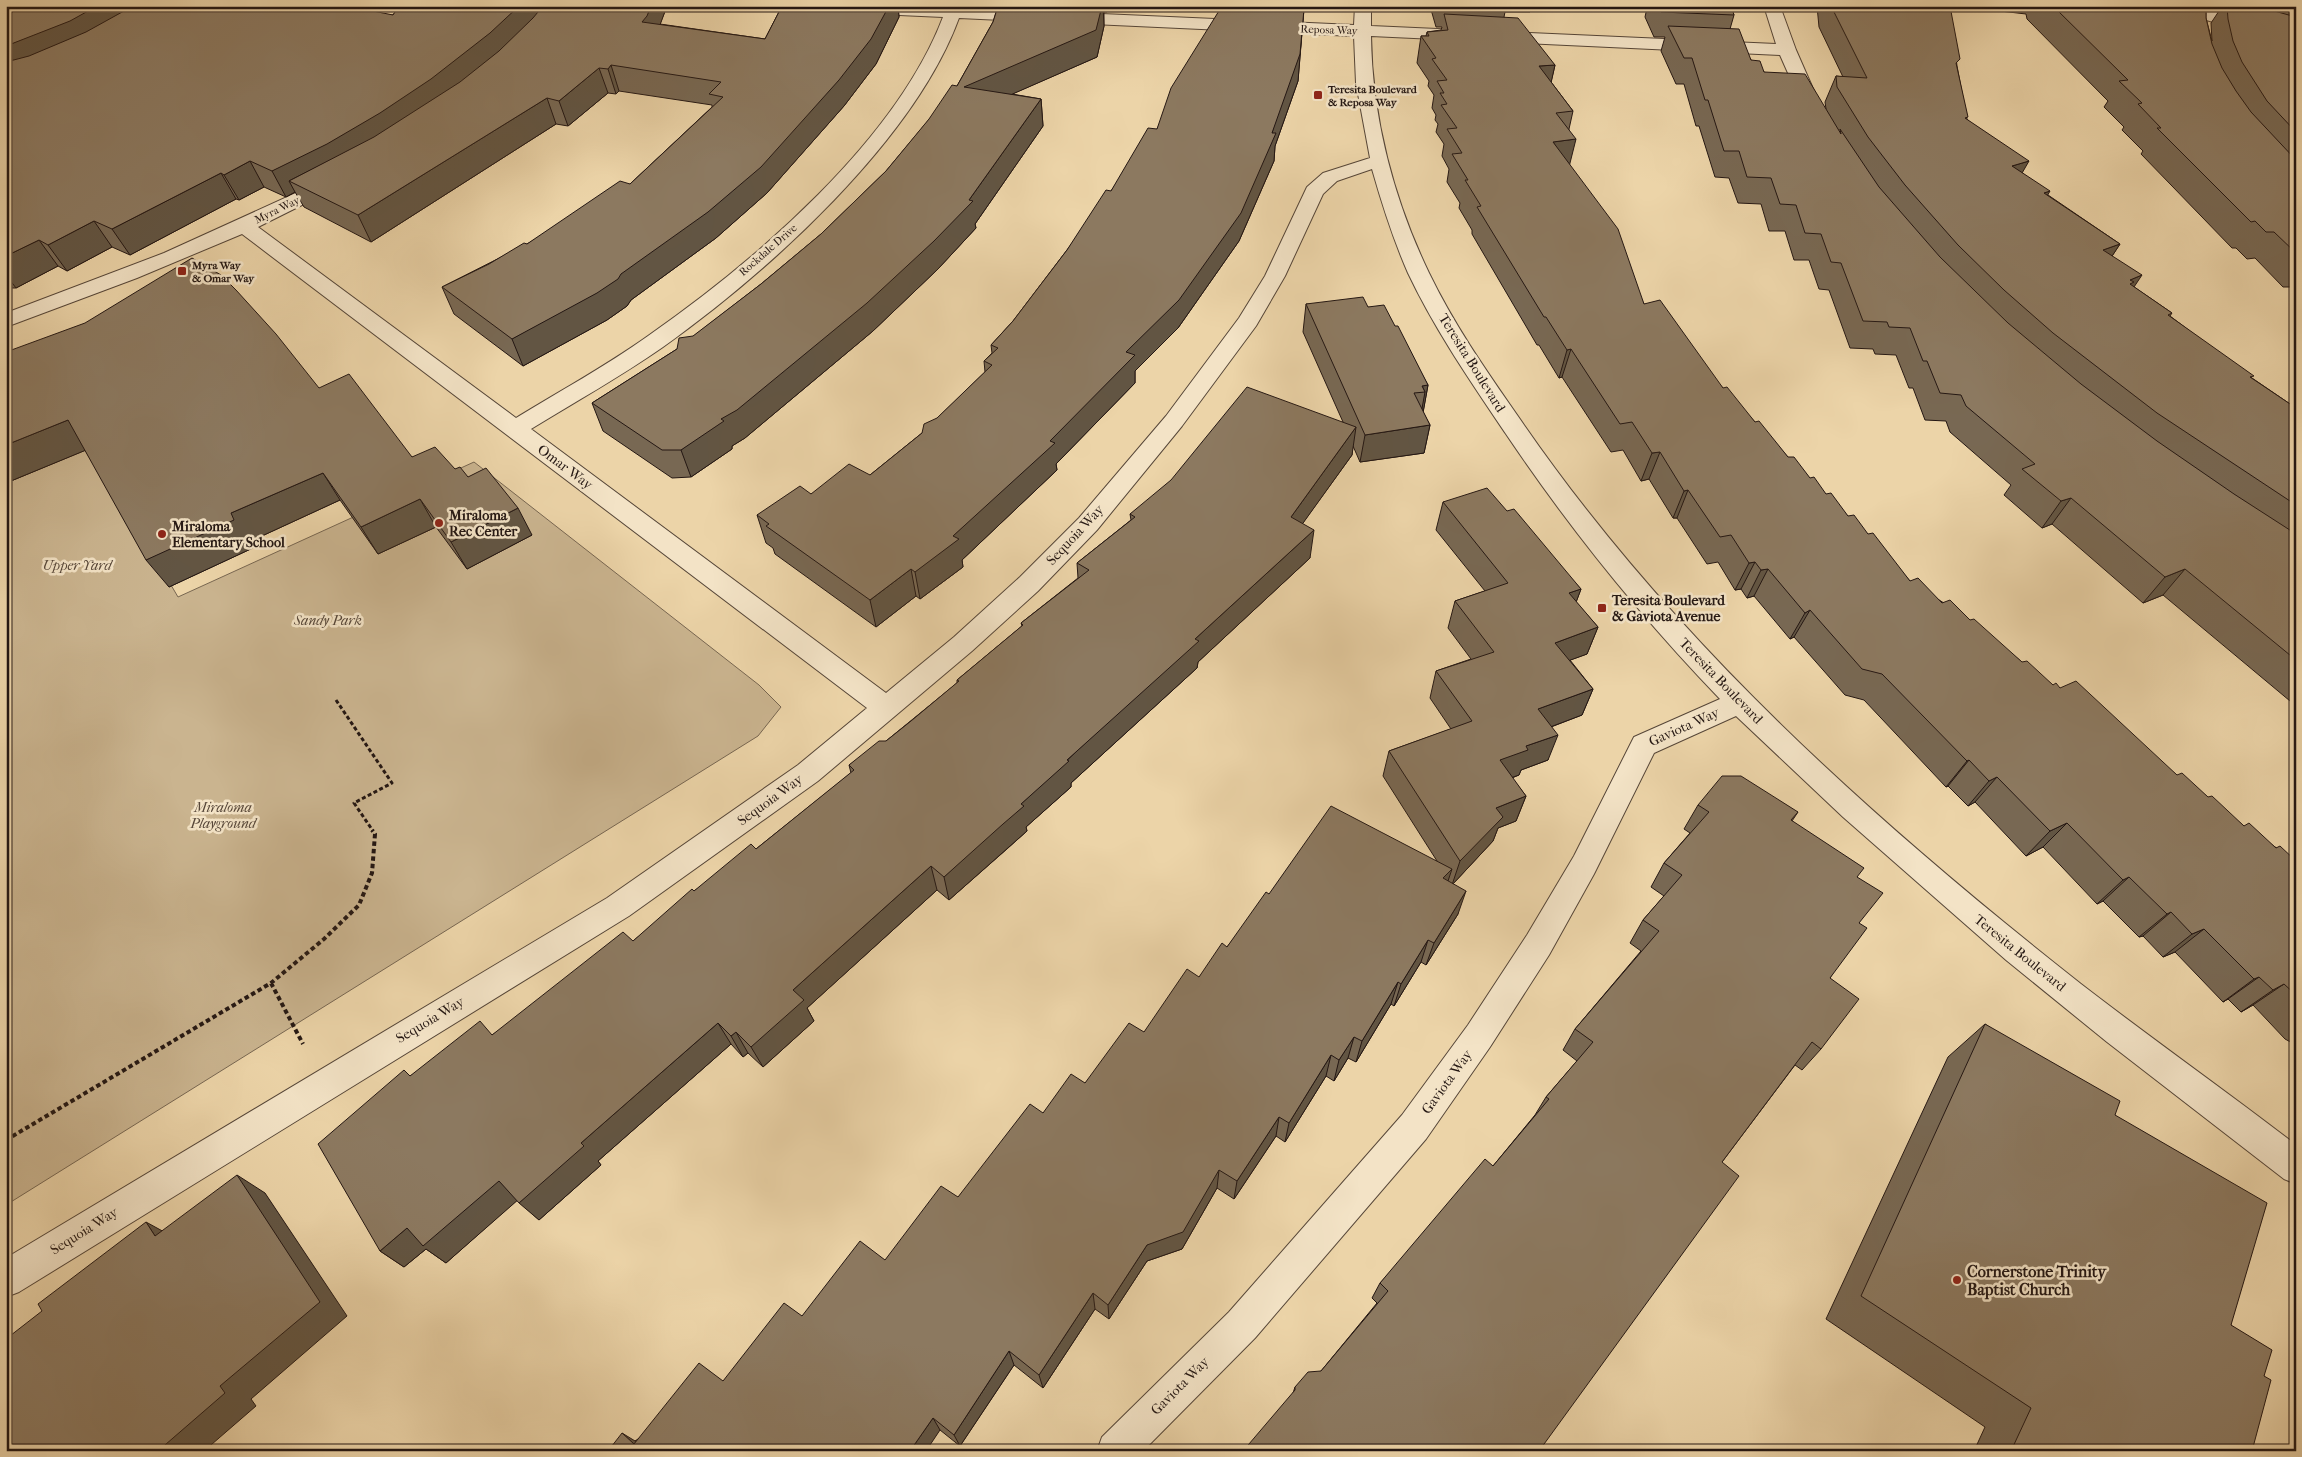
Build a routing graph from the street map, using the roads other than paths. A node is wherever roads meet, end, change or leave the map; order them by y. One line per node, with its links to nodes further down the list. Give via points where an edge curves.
1 (812, 6): 4 (street, Reposa Way)
2 (1772, 6): 8 (street)
3 (2176, 6): 5 (street)
4 (954, 10): 6 (street, Reposa Way); 14 (street, Rockdale Drive, via 903,106 875,142 806,217 760,259 655,341)
5 (2200, 17): 7 (street)
6 (1363, 19): 8 (street, Reposa Way); 10 (street, Teresita Boulevard, via 1365,84)
7 (2296, 40)
8 (1787, 50): 9 (street)
9 (1823, 129)
10 (1381, 160): 15 (street, Teresita Boulevard, via 1404,238 1430,295 1506,418 1616,563 1674,632); 16 (street, Sequoia Way, via 1330,177 1314,191 1275,276 1248,321 1162,436 1088,524 1029,584)
11 (348, 174): 12 (street, Myra Way)
12 (244, 226): 13 (street, Myra Way, via 169,259); 14 (street, Omar Way)
13 (6, 320)
14 (514, 428): 16 (street, Omar Way)
15 (1740, 702): 17 (street, Teresita Boulevard, via 1967,909 2093,1012); 19 (street, Gaviota Way, via 1644,745 1584,865 1538,945 1414,1127 1242,1325)
16 (887, 708): 18 (street, Sequoia Way, via 800,778 618,907)
17 (2296, 1167)
18 (6, 1279)
19 (1116, 1451)

